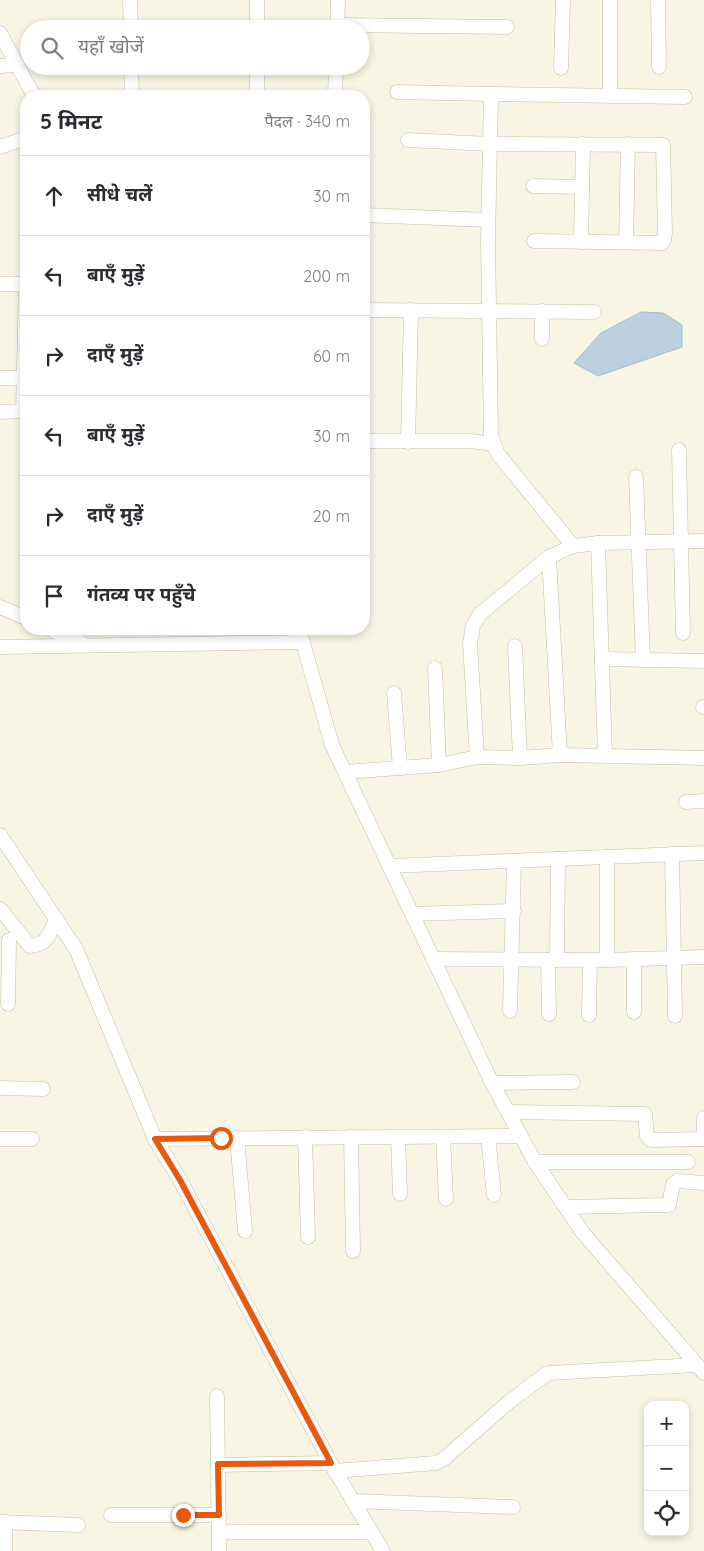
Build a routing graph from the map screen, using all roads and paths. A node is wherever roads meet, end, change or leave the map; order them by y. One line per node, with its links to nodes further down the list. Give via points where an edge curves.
1 (130, 0): 7 (street)
2 (256, 0): 8 (street)
3 (338, 0): 9 (street)
4 (563, 0): 16 (street)
5 (610, 0): 28 (street)
6 (658, 0): 15 (street)
7 (131, 20)
8 (257, 20)
9 (337, 20)
10 (370, 27): 11 (street)
11 (507, 27)
12 (0, 33): 14 (street)
13 (0, 66): 14 (street)
14 (15, 66): 17 (street)
15 (659, 67)
16 (561, 68)
17 (20, 74)
18 (21, 75): 22 (street)
19 (131, 75): 23 (street)
20 (257, 75): 24 (street)
21 (336, 75): 25 (street)
22 (30, 90)
23 (132, 90)
24 (257, 90)
25 (335, 90)
26 (397, 92): 27 (street)
27 (491, 94): 28 (street); 32 (street)
28 (610, 96): 29 (street)
29 (686, 97)
30 (20, 140): 35 (street)
31 (408, 140): 32 (street)
32 (490, 144): 33 (street); 39 (street)
33 (583, 144): 34 (street); 37 (street)
34 (628, 144): 42 (street); 42 (street, via 660,144 664,148 665,233 662,243)
35 (0, 147)
36 (533, 186): 37 (street)
37 (582, 187): 41 (street)
38 (370, 215): 39 (street)
39 (488, 220): 47 (street)
40 (534, 241): 41 (street)
41 (581, 242): 42 (street)
42 (626, 242)
43 (0, 284): 44 (street)
44 (20, 284)
45 (370, 310): 46 (street)
46 (411, 310): 47 (street); 56 (street)
47 (489, 311): 48 (street); 57 (street)
48 (542, 311): 49 (street); 50 (street)
49 (594, 312)
50 (542, 339)
51 (0, 378): 52 (street)
52 (20, 378)
53 (20, 411): 54 (street)
54 (0, 412)
55 (370, 441): 56 (street)
56 (408, 442): 57 (street)
57 (493, 444): 64 (street)
58 (679, 450): 60 (street)
59 (636, 477): 63 (street)
60 (681, 541): 61 (street); 63 (street); 68 (street)
61 (704, 541)
62 (598, 542): 63 (street); 64 (street); 74 (street)
63 (638, 542): 75 (street)
64 (573, 546): 65 (street)
65 (549, 557): 79 (street); 81 (street, via 480,614 473,626 470,644)
66 (0, 607): 67 (street)
67 (20, 615)
68 (683, 633)
69 (64, 635): 71 (street)
70 (301, 635): 71 (street); 86 (street, via 332,745)
71 (87, 645): 73 (street)
72 (515, 646): 82 (street)
73 (0, 647)
74 (602, 659): 75 (street); 80 (street)
75 (643, 660): 76 (street)
76 (704, 661)
77 (435, 668): 84 (street)
78 (394, 693): 85 (street)
79 (560, 755): 80 (street); 82 (street)
80 (606, 756): 83 (street)
81 (477, 757): 82 (street); 84 (street)
82 (520, 758)
83 (704, 758)
84 (439, 765): 85 (street)
85 (400, 768): 86 (street)
86 (345, 772): 95 (street)
87 (704, 801): 88 (street)
88 (686, 802)
89 (0, 835): 99 (street)
90 (704, 853): 91 (street)
91 (672, 854): 92 (street); 102 (street)
92 (607, 857): 93 (street); 109 (street)
93 (558, 859): 94 (street); 107 (street)
94 (514, 861): 95 (street); 97 (street)
95 (390, 866): 98 (street)
96 (0, 909): 101 (street)
97 (514, 911): 98 (street); 106 (street)
98 (412, 914): 104 (street)
99 (56, 919): 101 (street, via 49,938 36,946 30,946); 131 (street, via 76,949)
100 (5, 940): 101 (street); 110 (street)
101 (25, 940)
102 (673, 957): 103 (street); 105 (street); 115 (street)
103 (704, 958)
104 (433, 959): 106 (street); 117 (street)
105 (634, 959): 109 (street); 112 (street)
106 (510, 960): 107 (street); 111 (street)
107 (552, 960): 108 (street); 113 (street)
108 (590, 960): 109 (street); 114 (street)
109 (607, 960)
110 (8, 1004)
111 (510, 1012)
112 (634, 1012)
113 (549, 1014)
114 (589, 1015)
115 (674, 1016)
116 (573, 1082): 117 (street)
117 (492, 1083): 120 (street)
118 (0, 1088): 119 (street)
119 (43, 1089)
120 (509, 1112): 123 (street); 132 (street, via 645,1114 647,1136 651,1140)
121 (704, 1118): 132 (street)
122 (488, 1136): 123 (street); 126 (street); 137 (street)
123 (520, 1136): 133 (street)
124 (351, 1137): 125 (street); 128 (street); 142 (street)
125 (398, 1137): 126 (street); 136 (street)
126 (443, 1137): 138 (street)
127 (238, 1138): 128 (street); 131 (street); 140 (street)
128 (305, 1138): 141 (street)
129 (0, 1139): 130 (street)
130 (32, 1139)
131 (155, 1139): 146 (street)
132 (704, 1139)
133 (535, 1162): 134 (street); 139 (street)
134 (688, 1162)
135 (704, 1183): 139 (street, via 677,1181 673,1184 669,1204 665,1205)
136 (400, 1194)
137 (494, 1195)
138 (446, 1199)
139 (567, 1207): 143 (street, via 583,1233)
140 (245, 1231)
141 (308, 1237)
142 (353, 1250)
143 (701, 1369): 146 (street, via 548,1373 436,1463)
144 (217, 1396): 145 (street)
145 (218, 1464): 146 (street); 150 (street)
146 (333, 1467): 147 (street)
147 (353, 1501): 148 (street); 154 (street)
148 (513, 1507)
149 (111, 1515): 150 (street)
150 (219, 1515): 153 (street)
151 (2, 1522): 152 (street); 155 (street)
152 (78, 1525)
153 (219, 1532): 154 (street); 156 (street)
154 (371, 1532): 157 (street)
155 (5, 1551)
156 (219, 1551)
157 (383, 1551)

